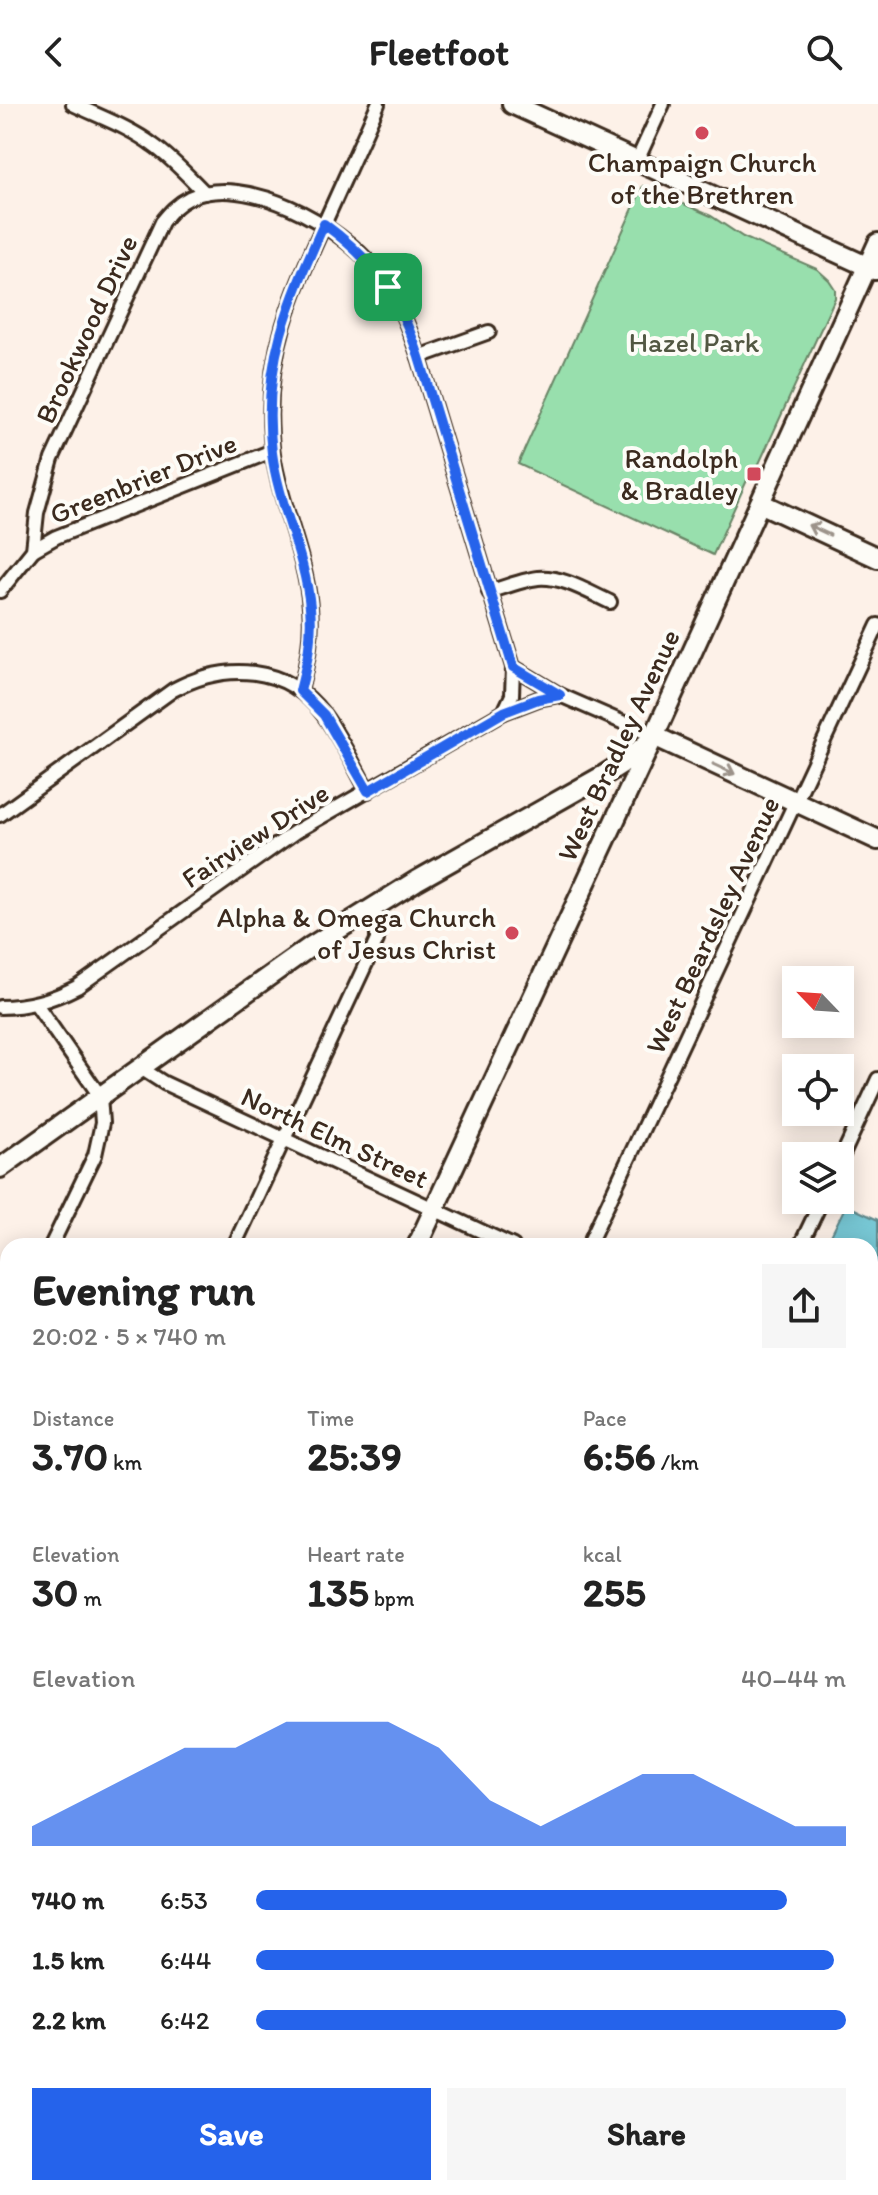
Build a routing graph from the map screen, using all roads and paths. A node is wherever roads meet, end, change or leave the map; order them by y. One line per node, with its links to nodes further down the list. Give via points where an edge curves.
1 (73, 104): 6 (street, via 152,144)
2 (378, 104): 7 (street)
3 (512, 104): 5 (main road)
4 (663, 104): 5 (street)
5 (637, 161): 9 (main road)
6 (205, 193): 7 (street, via 251,195); 14 (street, Brookwood Drive, via 172,210 152,241 52,459)
7 (324, 224): 11 (street, via 358,251 388,287); 12 (street, via 279,336 270,404)
8 (878, 243): 9 (main road, West Bradley Avenue)
9 (873, 269): 13 (main road, West Bradley Avenue)
10 (489, 332): 11 (street)
11 (419, 357): 17 (street)
12 (272, 451): 14 (street, Greenbrier Drive); 21 (street, via 311,610)
13 (760, 503): 15 (main road, one-way to 13); 24 (main road, West Bradley Avenue)
14 (33, 550): 16 (street)
15 (878, 558)
16 (0, 591)
17 (489, 592): 18 (street, via 553,578); 20 (street)
18 (610, 602)
19 (878, 625): 26 (street, West Beardsley Avenue)
20 (513, 667): 22 (street); 23 (street, via 514,687)
21 (300, 691): 25 (street, via 324,715); 27 (street, via 249,672 192,680)
22 (560, 695): 23 (street, Fairview Drive); 24 (street)
23 (504, 712): 25 (street, Fairview Drive)
24 (654, 736): 26 (main road, one-way to 26); 29 (main road, via 604,775); 38 (main road, West Bradley Avenue)
25 (368, 791): 30 (street, Fairview Drive, via 295,832 77,987)
26 (796, 802): 28 (main road); 44 (street, West Beardsley Avenue)
27 (0, 815)
28 (878, 840)
29 (370, 908): 32 (main road); 35 (street, via 377,921 377,940)
30 (36, 1004): 31 (street, Fairview Drive); 34 (street)
31 (0, 1007)
32 (139, 1067): 34 (main road); 35 (street, North Elm Street)
33 (878, 1079): 36 (street)
34 (100, 1096): 37 (main road); 40 (street, via 102,1123 95,1155)
35 (284, 1138): 38 (street, North Elm Street); 41 (street)
36 (849, 1142)
37 (0, 1168)
38 (434, 1210): 42 (main road, West Bradley Avenue); 43 (street, North Elm Street)
39 (815, 1214): 45 (street)
40 (55, 1238)
41 (238, 1238)
42 (421, 1238)
43 (495, 1238)
44 (592, 1238)
45 (804, 1238)

